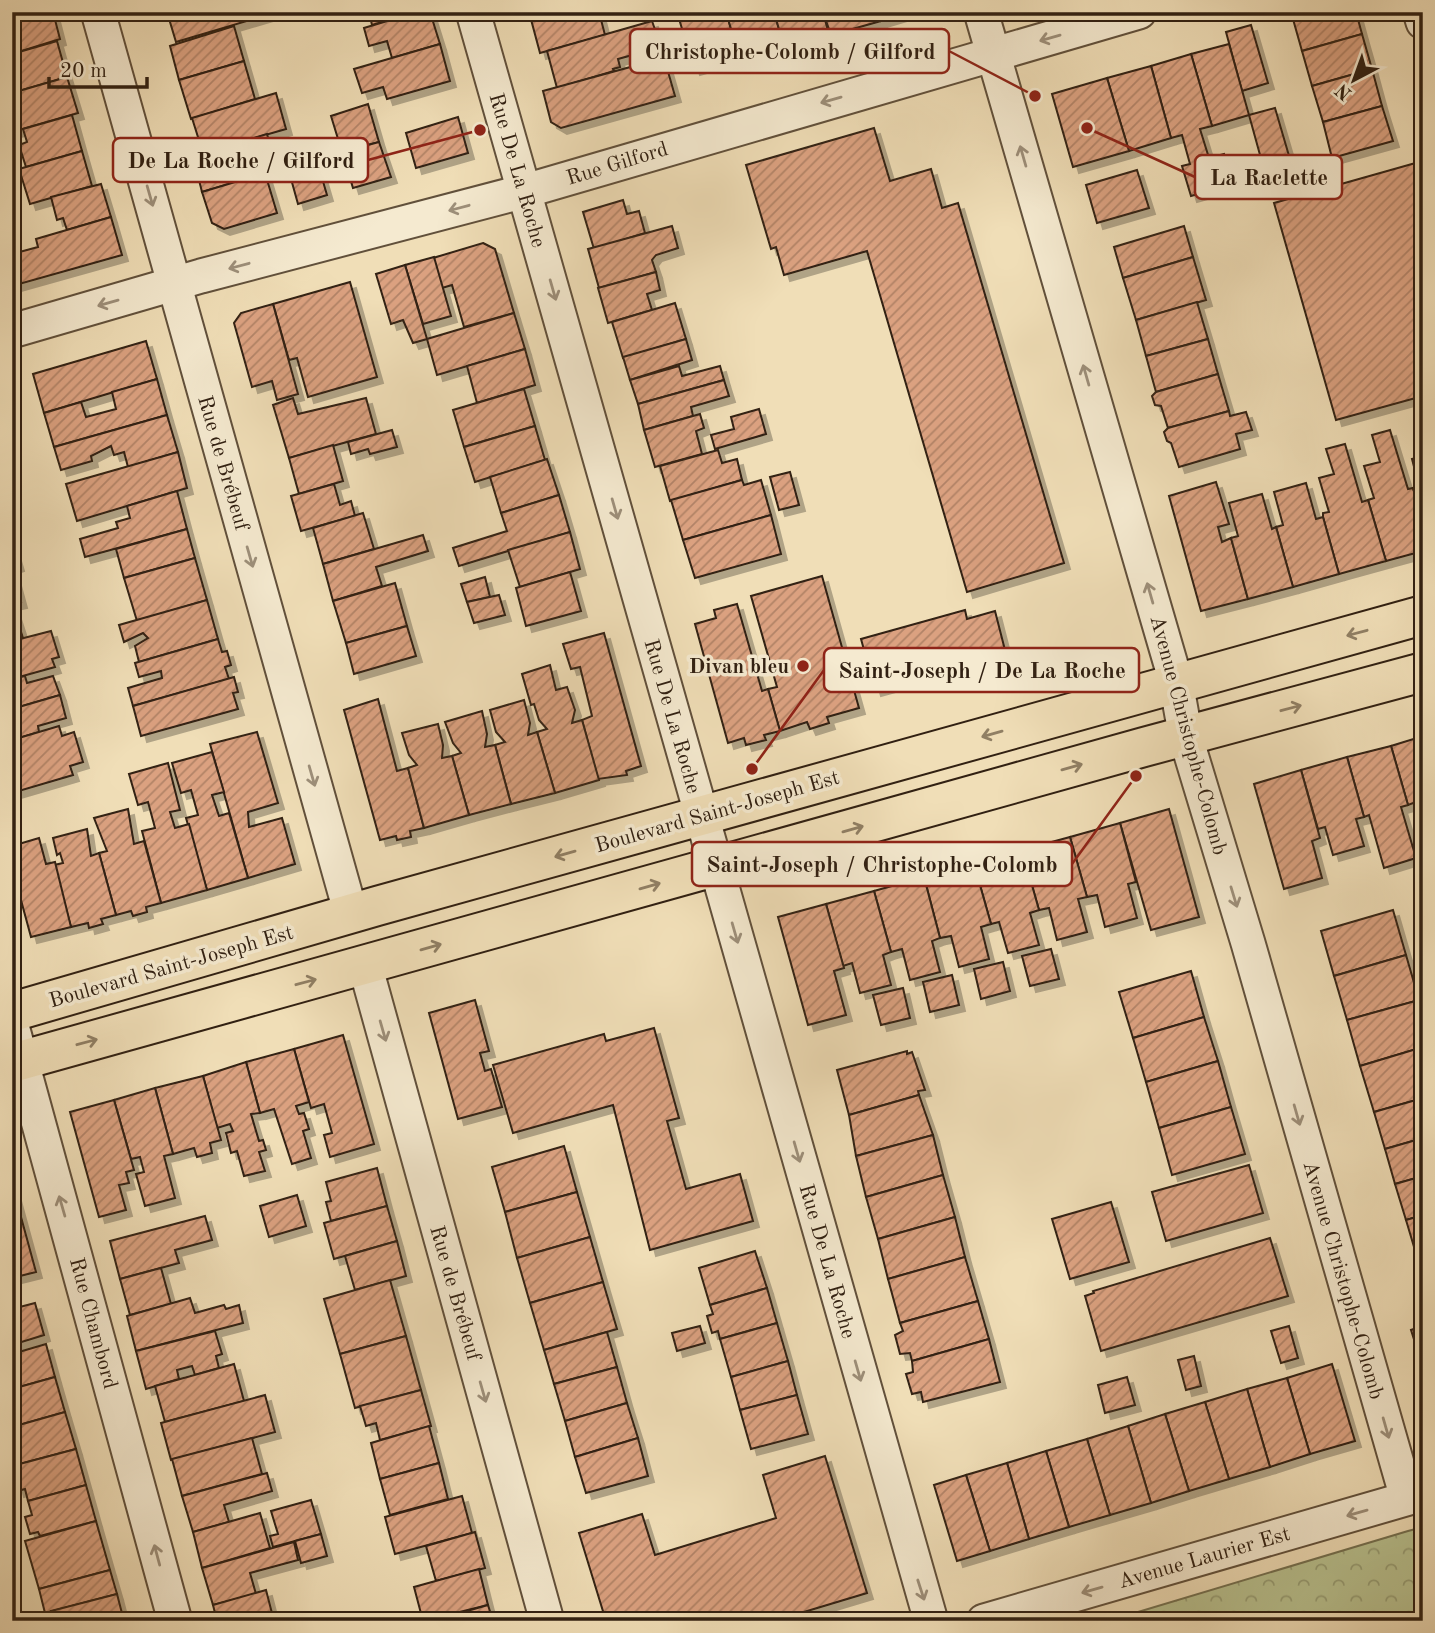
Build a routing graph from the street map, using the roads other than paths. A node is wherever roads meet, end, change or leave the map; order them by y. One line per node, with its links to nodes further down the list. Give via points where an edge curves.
1 (98, 12): 9 (street, Rue de Brébeuf, one-way to 9)
2 (474, 12): 8 (street, Rue De La Roche)
3 (981, 12): 7 (street, Avenue Christophe-Colomb)
4 (1139, 12): 7 (street, Rue Gilford, one-way to 7)
5 (1420, 12): 6 (street)
6 (1423, 22)
7 (993, 54): 8 (street, Rue Gilford, one-way to 8); 13 (street, Avenue Christophe-Colomb, one-way to 7)
8 (524, 191): 9 (street, Rue Gilford, one-way to 9); 15 (street, Rue De La Roche, one-way to 15)
9 (174, 284): 10 (street, Rue Gilford, one-way to 10); 17 (street, Rue de Brébeuf, one-way to 17)
10 (12, 331)
11 (1423, 615): 13 (main road, Boulevard Saint-Joseph Est, one-way to 13)
12 (1423, 672): 14 (main road, one-way to 12)
13 (1176, 682): 14 (street, Avenue Christophe-Colomb); 15 (main road, Boulevard Saint-Joseph Est, one-way to 15)
14 (1186, 738): 16 (main road, one-way to 14); 21 (street, Avenue Christophe-Colomb, one-way to 21)
15 (702, 816): 16 (street, Rue De La Roche); 17 (main road, Boulevard Saint-Joseph Est, one-way to 17)
16 (716, 867): 18 (main road, one-way to 16); 24 (street, Rue De La Roche, one-way to 24)
17 (351, 914): 19 (main road, Boulevard Saint-Joseph Est)
18 (365, 965): 20 (main road, one-way to 18); 23 (street, Rue de Brébeuf, one-way to 23)
19 (12, 1012)
20 (15, 1050): 22 (street, Rue Chambord, one-way to 20)
21 (1415, 1496): 25 (street, Avenue Laurier Est, one-way to 25)
22 (175, 1621)
23 (547, 1621)
24 (931, 1621)
25 (984, 1621)

